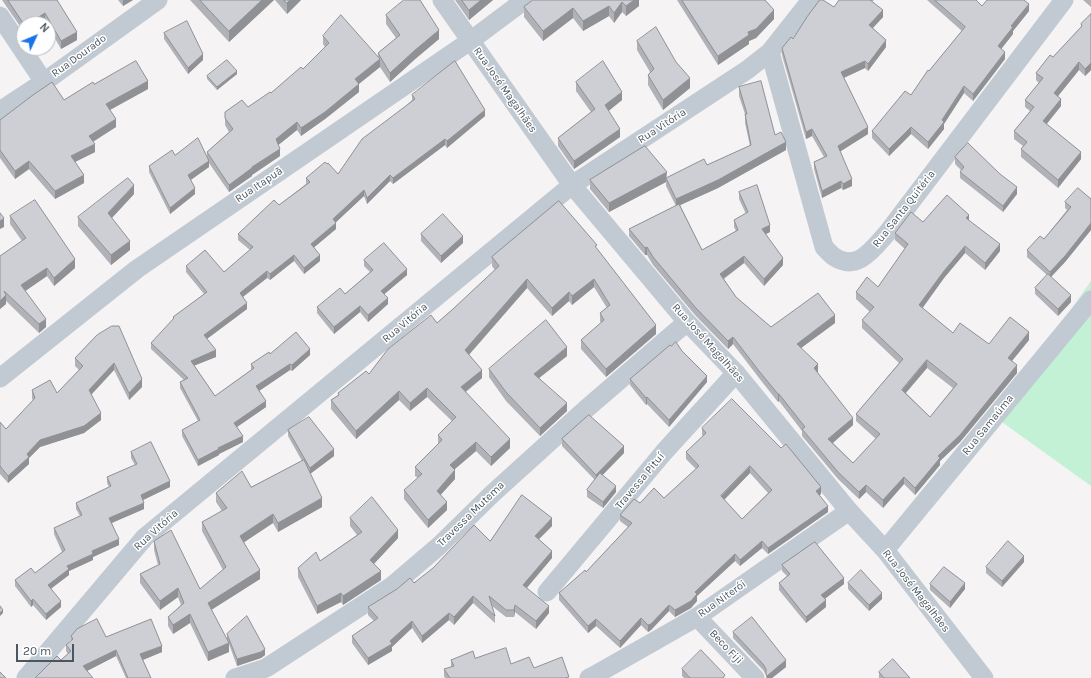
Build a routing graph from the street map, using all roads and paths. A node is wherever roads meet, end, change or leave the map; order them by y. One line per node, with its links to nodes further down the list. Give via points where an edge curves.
1 (158, 0): 9 (street, Rua Dourado)
2 (442, 0): 7 (street, Rua José Magalhães)
3 (525, 0): 7 (street, Rua Itapuã)
4 (811, 0): 8 (street, Rua Vitória)
5 (1064, 0): 8 (street, Rua Santa Quitéria, via 888,232 868,254 850,263 832,256 824,248)
6 (0, 16): 9 (street)
7 (470, 40): 11 (street, Rua José Magalhães); 15 (street, Rua Itapuã, via 137,269)
8 (770, 52): 11 (street, Rua Vitória, via 741,74)
9 (44, 82): 10 (street, Rua Dourado)
10 (0, 111)
11 (572, 185): 13 (street, Rua José Magalhães); 20 (street, Rua Vitória, via 145,538)
12 (1091, 300): 17 (street, Rua Samaúma)
13 (687, 322): 14 (street, Rua José Magalhães); 21 (street, Travessa Mutema, via 586,409 440,545 392,586 266,668)
14 (736, 373): 16 (street, Rua José Magalhães); 18 (street, Travessa Pituí, via 664,452)
15 (0, 378)
16 (849, 511): 17 (street, Rua José Magalhães); 19 (street, Rua Niterói)
17 (885, 550): 24 (street, Rua José Magalhães)
18 (547, 592)
19 (697, 617): 22 (street, Rua Niterói); 23 (street, Beco Fiji)
20 (26, 678)
21 (235, 678)
22 (589, 678)
23 (755, 678)
24 (984, 678)

